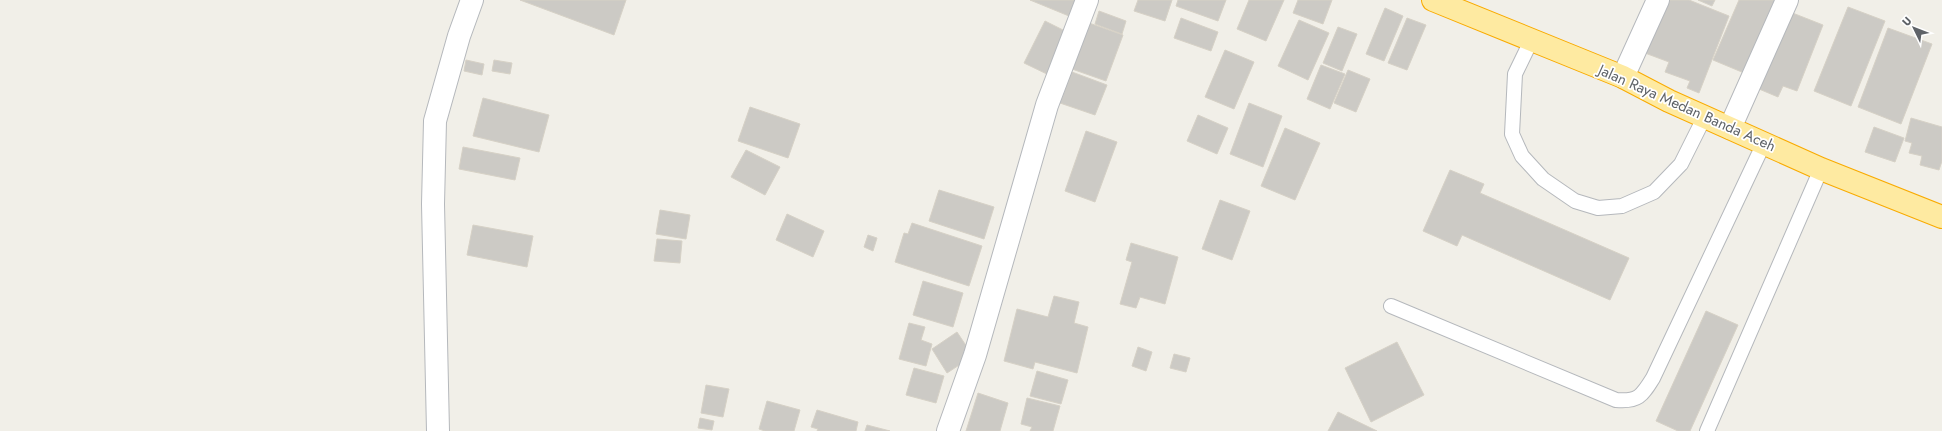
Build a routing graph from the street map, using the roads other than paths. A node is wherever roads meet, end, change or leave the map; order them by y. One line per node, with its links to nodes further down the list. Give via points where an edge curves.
1 (472, 0): 14 (street, via 435,121 433,204)
2 (1087, 0): 15 (street, via 1047,105 975,355)
3 (1433, 0): 6 (highway, Jalan Raya Medan Banda Aceh)
4 (1658, 0): 7 (street)
5 (1787, 0): 9 (street)
6 (1531, 41): 7 (highway, Jalan Raya Medan Banda Aceh); 8 (lane, via 1515,74 1512,134 1522,156 1543,179 1575,202 1598,208 1622,206 1654,192 1681,164)
7 (1623, 77): 8 (highway, Jalan Raya Medan Banda Aceh)
8 (1705, 116): 9 (highway, Jalan Raya Medan Banda Aceh)
9 (1730, 128): 10 (highway, Jalan Raya Medan Banda Aceh)
10 (1764, 143): 11 (highway, Jalan Raya Medan Banda Aceh); 13 (lane, via 1643,395 1629,401 1616,400)
11 (1821, 169): 12 (highway, Jalan Raya Medan Banda Aceh); 16 (lane)
12 (1942, 217)
13 (1391, 306)
14 (438, 431)
15 (948, 431)
16 (1707, 431)

